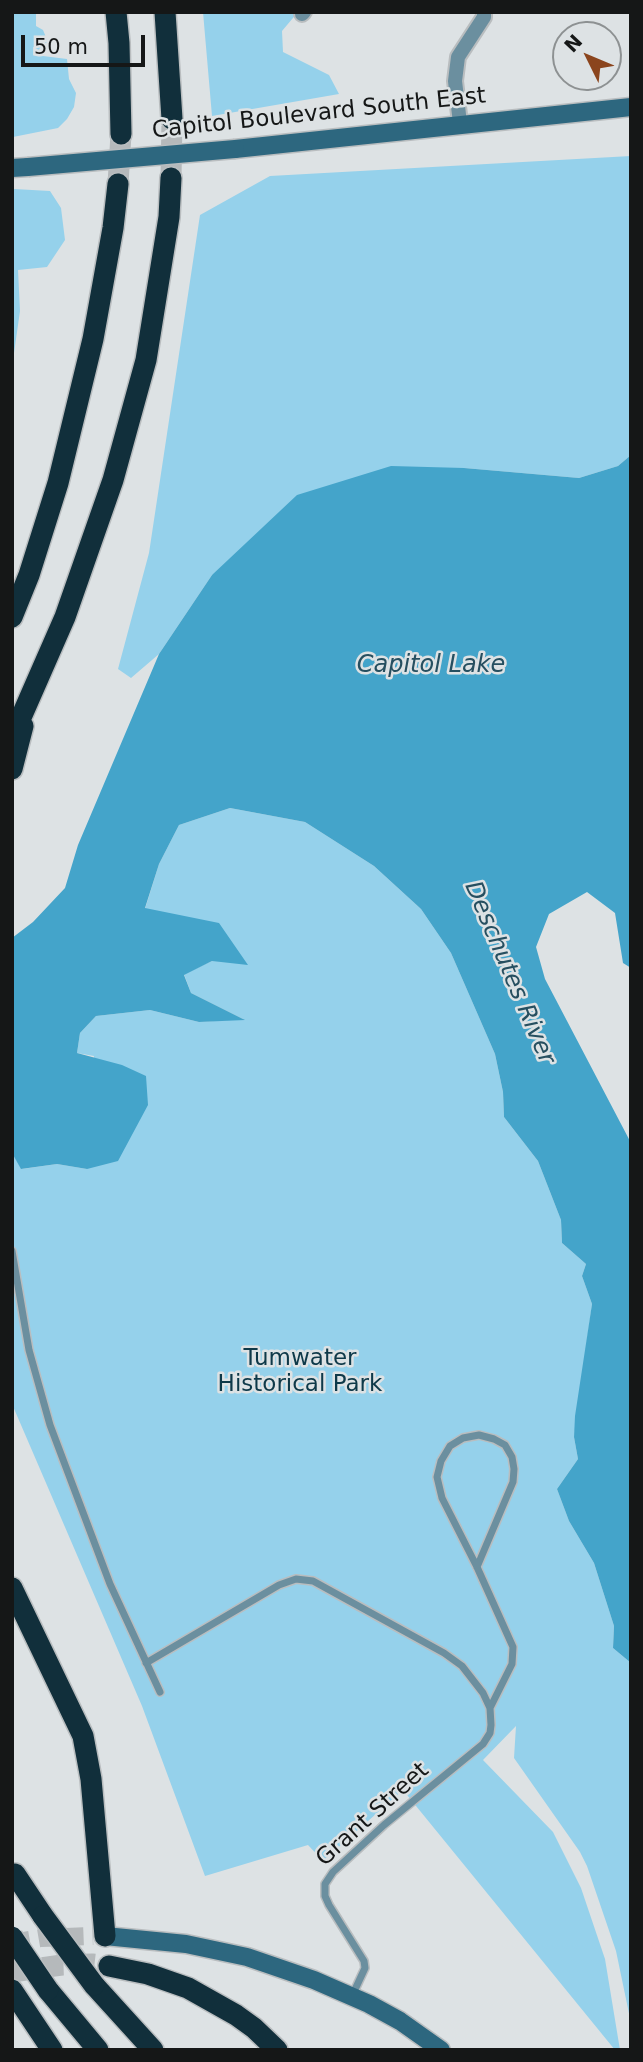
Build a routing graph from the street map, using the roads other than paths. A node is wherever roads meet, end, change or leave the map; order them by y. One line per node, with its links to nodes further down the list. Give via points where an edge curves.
1 (116, 12): 7 (highway)
2 (165, 12): 5 (highway)
3 (484, 12): 6 (street, via 458,57 455,81)
4 (631, 107): 6 (main road, Capitol Boulevard South East)
5 (172, 119)
6 (460, 123): 8 (main road, Capitol Boulevard South East, bridge)
7 (121, 134)
8 (20, 167)
9 (172, 178): 12 (highway, via 146,360 91,545)
10 (118, 184): 11 (highway, via 93,339 58,483)
11 (12, 617)
12 (29, 700): 13 (highway); 14 (highway)
13 (12, 738)
14 (12, 769)
15 (12, 1251): 18 (lane, via 29,1350 50,1425 110,1584)
16 (477, 1567): 16 (lane, Grant Street, via 442,1498 437,1476 450,1446 479,1435 505,1446 514,1469 513,1482); 20 (lane, Grant Street, via 513,1647 512,1664)
17 (12, 1588): 22 (highway, via 83,1736 90,1766)
18 (146, 1663): 19 (lane); 20 (lane, via 279,1585 296,1579 313,1581 454,1659 475,1682)
19 (160, 1692)
20 (490, 1709): 26 (lane, Grant Street, via 491,1725 483,1744 384,1825 325,1884 325,1896 364,1961)
21 (15, 1874): 29 (highway, bridge, via 94,1985)
22 (105, 1936): 26 (main road, via 186,1944 247,1957)
23 (12, 1937): 28 (highway, bridge, via 48,1990)
24 (109, 1966): 30 (highway, via 188,1988 236,2015)
25 (13, 1992): 27 (highway)
26 (352, 1997): 31 (main road, via 400,2021)
27 (51, 2050)
28 (99, 2050)
29 (153, 2050)
30 (277, 2050)
31 (441, 2050)

